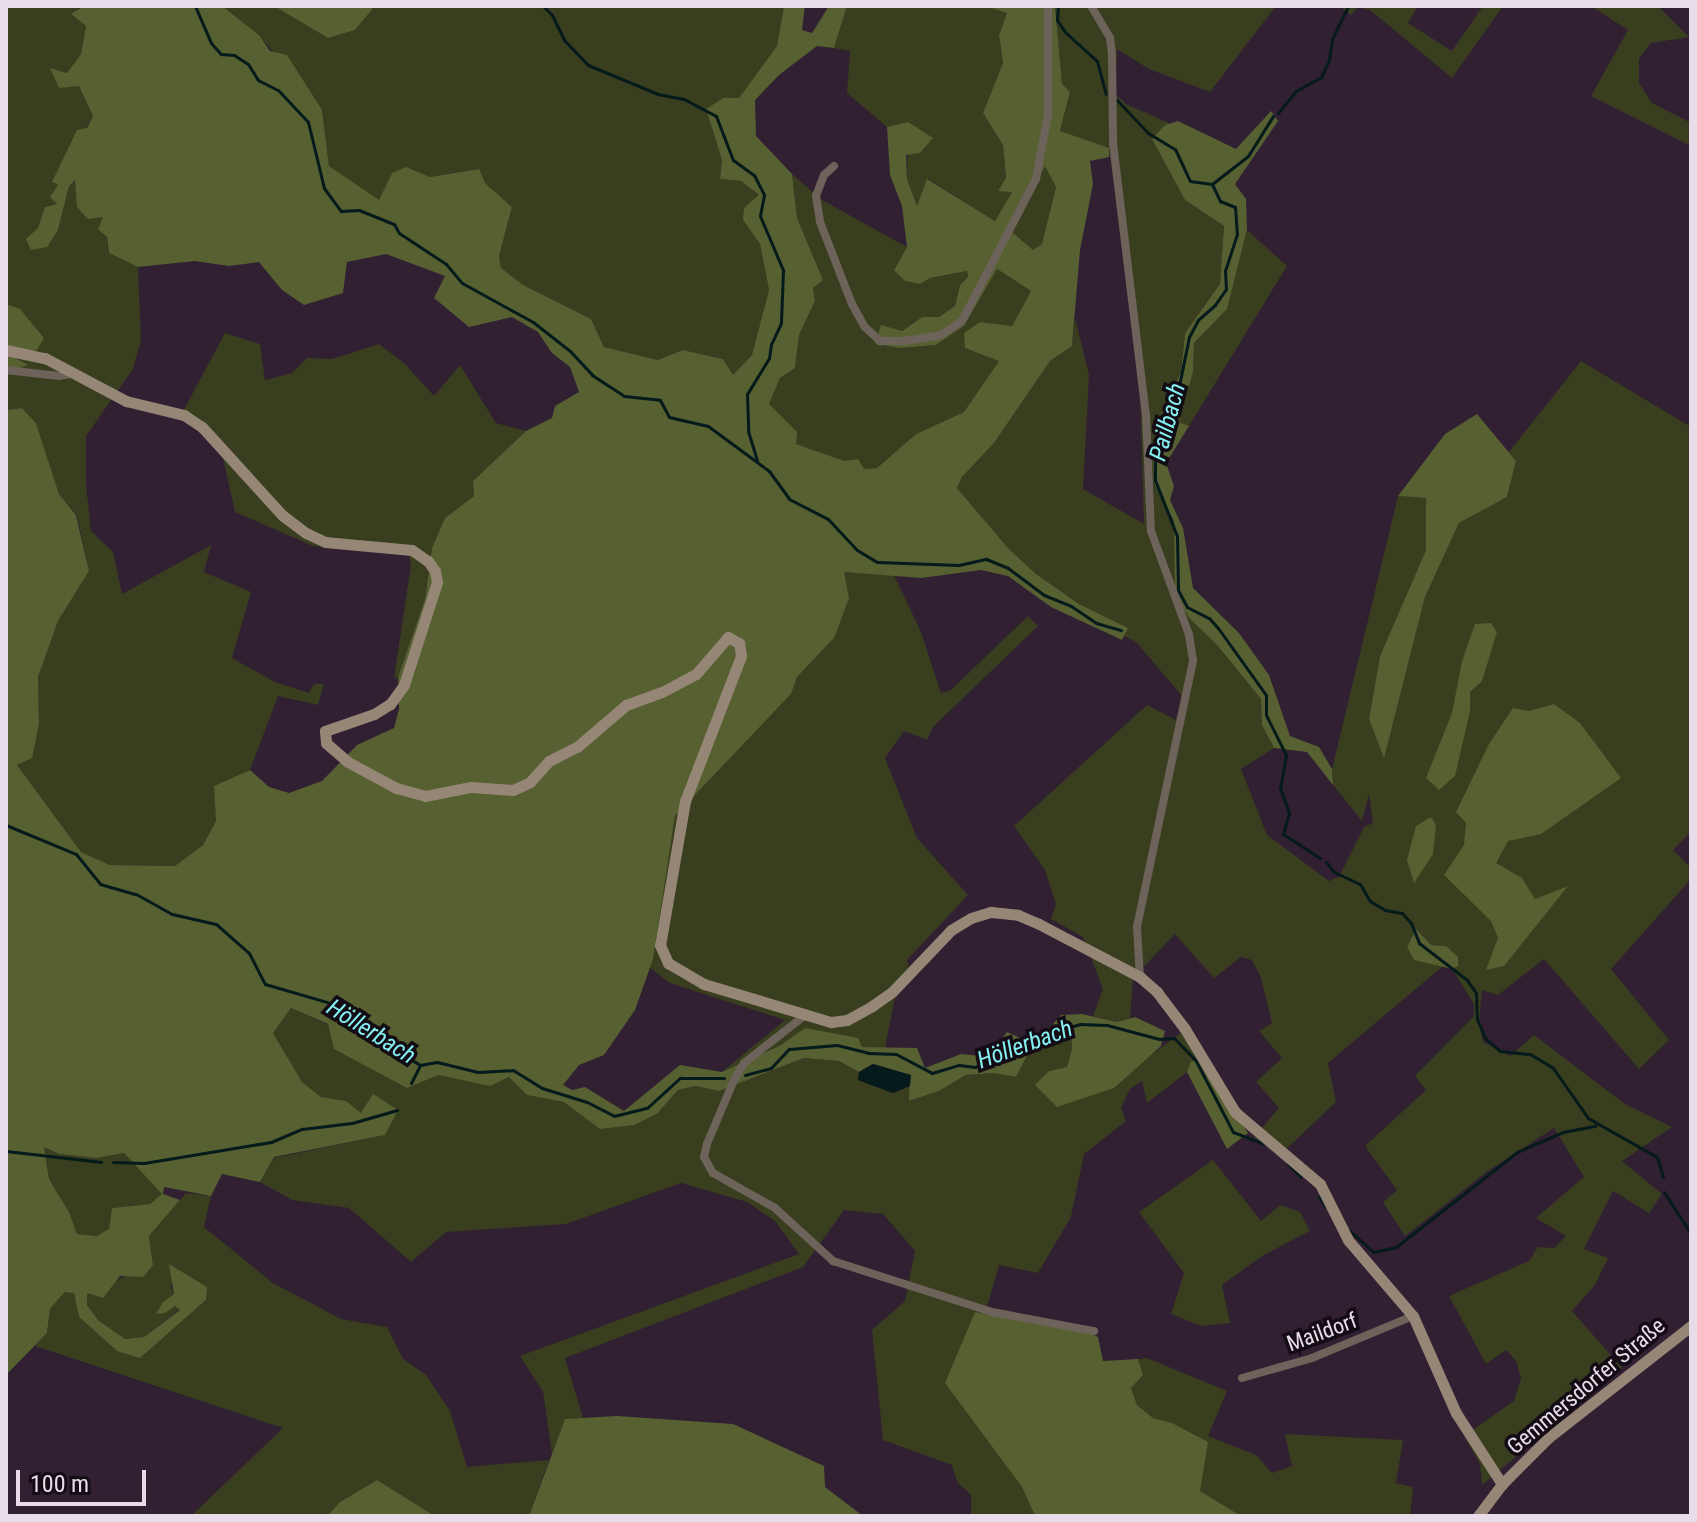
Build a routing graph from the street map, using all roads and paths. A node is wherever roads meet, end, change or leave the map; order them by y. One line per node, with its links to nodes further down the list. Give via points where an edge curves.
1 (1048, 6): 3 (street, via 1048,115 1036,179 962,321 941,335 904,341 880,341 865,327 820,222 816,196)
2 (1091, 6): 7 (street, via 1110,38 1113,143 1146,414 1151,531 1189,635 1193,661 1137,927)
3 (834, 166)
4 (6, 350): 6 (street, via 45,358)
5 (6, 370): 6 (street)
6 (77, 373): 8 (street, via 126,401 184,415 202,427 282,515 306,533 325,542 412,550 428,561 437,582 404,685 374,714 325,731 326,743 348,762 396,788 425,796 471,787 513,790 577,747 626,705 696,674 728,637 739,643 741,656 685,801 660,945 668,963 688,978)
7 (1140, 977): 8 (street, via 1039,924 991,912 951,930 892,992 861,1013 831,1022); 9 (street, via 1185,1029 1235,1112 1320,1184 1348,1240)
8 (804, 1016): 11 (street, via 744,1063 734,1080 704,1157 713,1173 775,1208 833,1261 992,1312)
9 (1413, 1316): 12 (street, Maildorf, via 1312,1358); 13 (street, via 1456,1413)
10 (1691, 1326): 13 (street, Gemmersdorfer Straße, via 1571,1419)
11 (1094, 1331)
12 (1242, 1378)
13 (1502, 1484): 14 (street, Gemmersdorfer Straße)
14 (1478, 1516)

